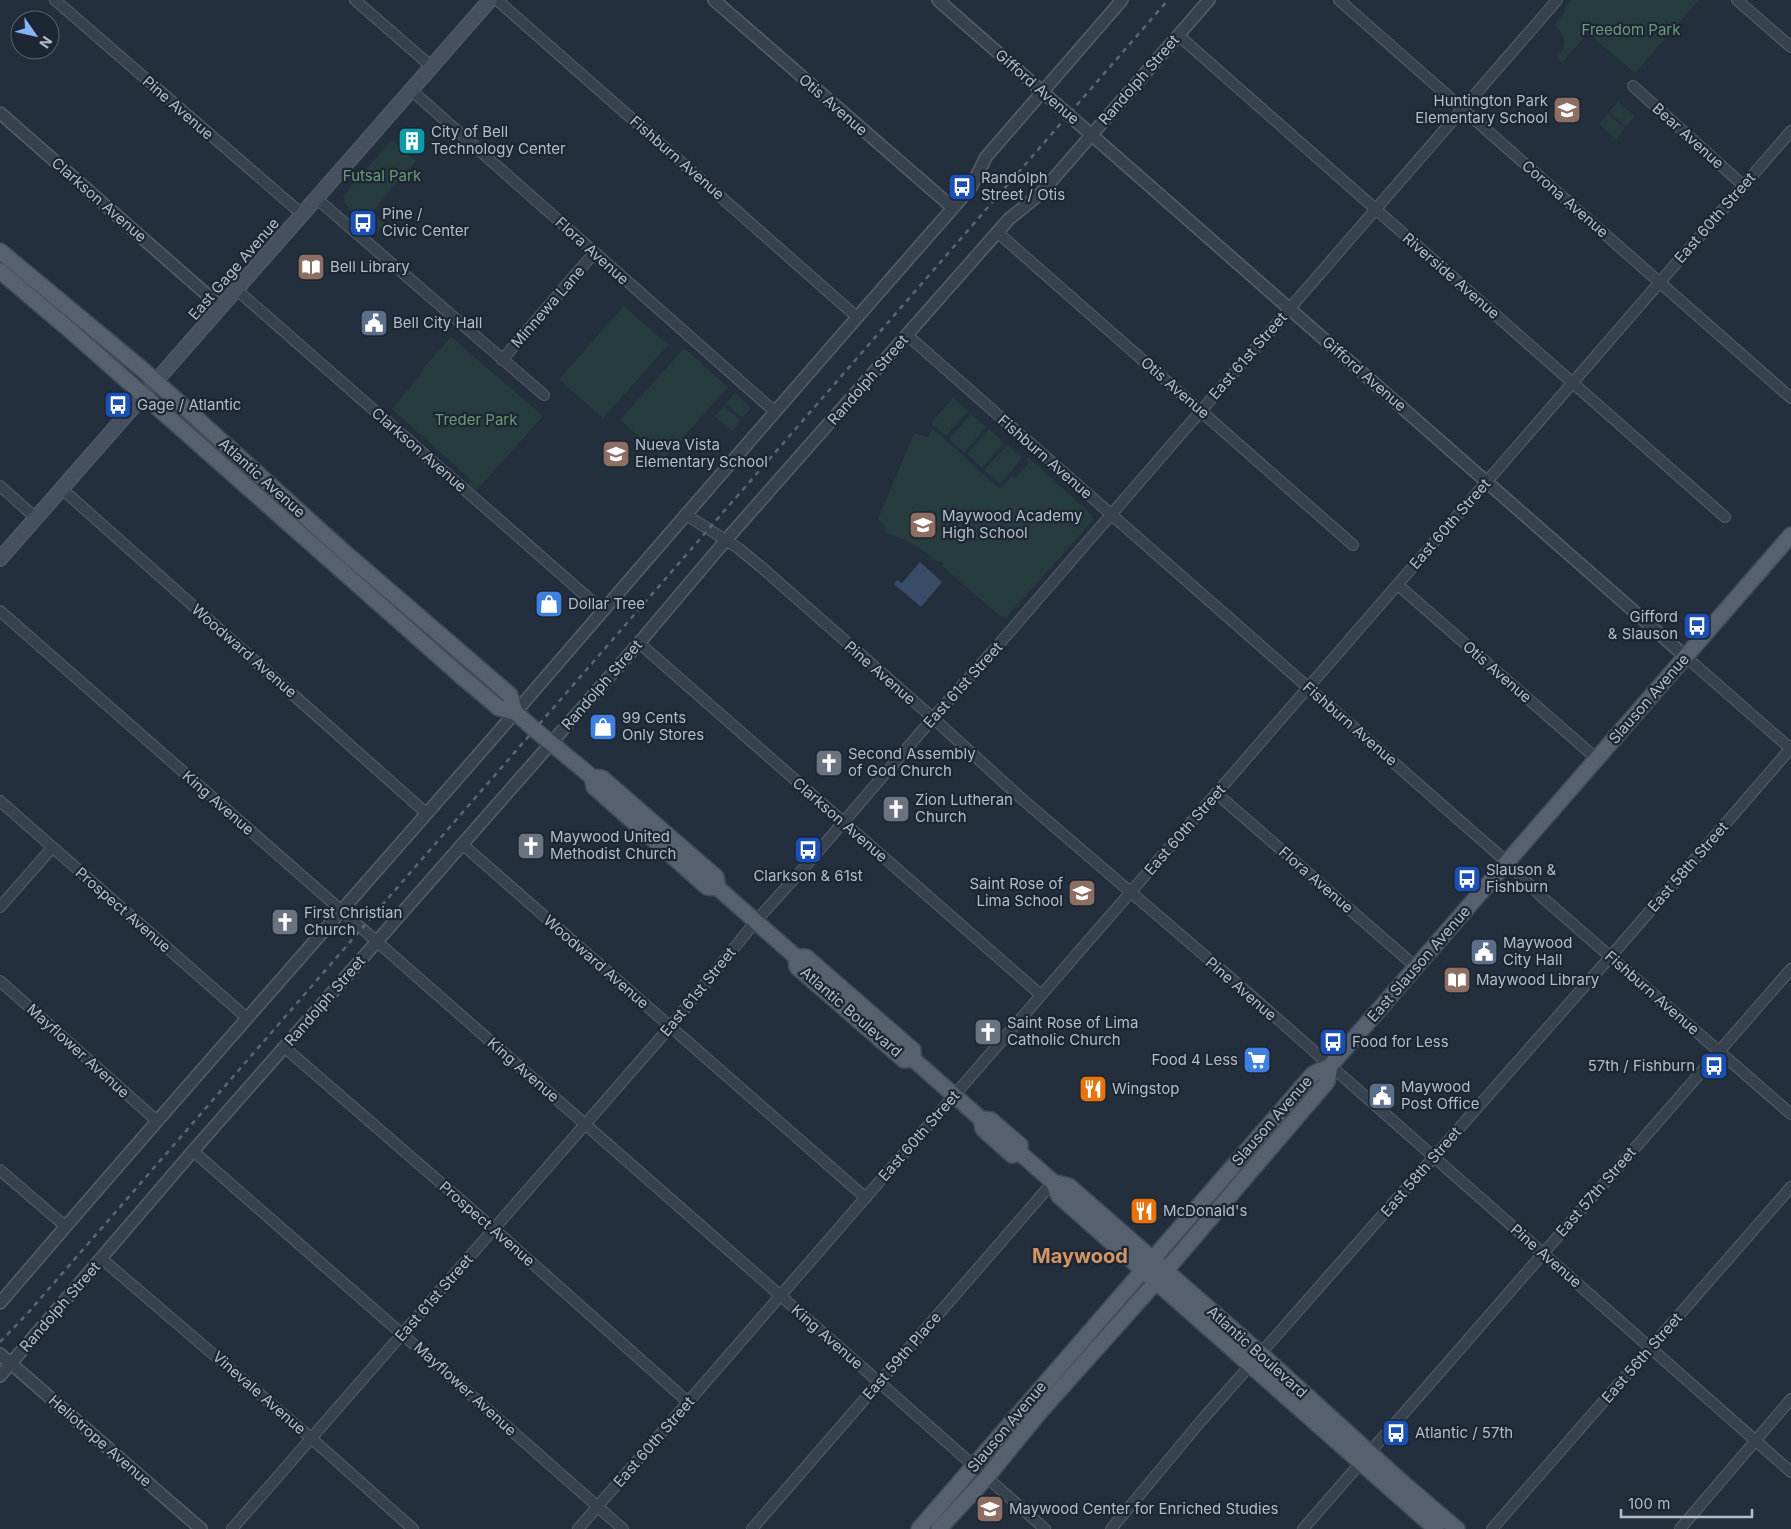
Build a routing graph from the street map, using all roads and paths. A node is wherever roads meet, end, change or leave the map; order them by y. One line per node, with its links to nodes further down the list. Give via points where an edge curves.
1 (55, 0): 26 (street, Pine Avenue)
2 (355, 0): 14 (street)
3 (490, 0): 14 (main road, East Gage Avenue)
4 (497, 0): 35 (street, Fishburn Avenue)
5 (714, 0): 24 (street, Otis Avenue)
6 (938, 0): 17 (street, Gifford Avenue)
7 (1122, 0): 17 (street)
8 (1209, 0): 12 (street, Randolph Street)
9 (1339, 0): 18 (street, Corona Avenue)
10 (1557, 0): 18 (street, East 61st Street)
11 (1737, 0): 13 (street)
12 (1178, 35): 21 (street, Randolph Street); 25 (street, Riverside Avenue)
13 (1791, 47)
14 (432, 67): 16 (main road, East Gage Avenue)
15 (1633, 86): 22 (street, Bear Avenue)
16 (411, 90): 23 (main road, East Gage Avenue); 29 (street, Flora Avenue)
17 (1042, 92): 21 (street, Gifford Avenue); 24 (street, via 986,157 971,186)
18 (1463, 109): 25 (street, East 61st Street); 31 (street, Corona Avenue)
19 (0, 113): 33 (street, Clarkson Avenue)
20 (1791, 131): 22 (street, East 60th Street)
21 (1091, 135): 27 (street, Randolph Street, via 1041,193); 34 (street, Gifford Avenue)
22 (1744, 186): 31 (street, East 60th Street)
23 (317, 199): 26 (main road, East Gage Avenue); 37 (street)
24 (953, 208): 35 (street)
25 (1376, 209): 34 (street, East 61st Street); 39 (street, Riverside Avenue)
26 (303, 215): 32 (main road, East Gage Avenue)
27 (997, 232): 36 (street, Randolph Street); 44 (street, Otis Avenue)
28 (0, 251): 38 (main road, Atlantic Avenue)
29 (594, 253): 37 (street, Minnewa Lane); 43 (street, Flora Avenue)
30 (0, 271): 41 (main road, Atlantic Avenue)
31 (1660, 282): 39 (street, East 60th Street); 42 (street, Corona Avenue)
32 (237, 290): 33 (main road, East Gage Avenue); 57 (street, Clarkson Avenue)
33 (221, 307): 38 (main road, East Gage Avenue)
34 (1290, 309): 44 (street, East 61st Street); 45 (street, Gifford Avenue)
35 (858, 317): 43 (street)
36 (907, 335): 49 (street, Fishburn Avenue); 53 (street, Randolph Street)
37 (502, 360): 40 (street)
38 (156, 382): 41 (main road, East Gage Avenue); 62 (main road, Atlantic Avenue, via 342,550 510,695)
39 (1573, 383): 45 (street, East 60th Street); 50 (street, Riverside Avenue)
40 (544, 395)
41 (144, 396): 47 (main road, East Gage Avenue); 62 (main road, Atlantic Avenue, via 461,676 499,708)
42 (1791, 398)
43 (774, 411): 48 (street)
44 (1200, 411): 49 (street, East 61st Street); 54 (street, Otis Avenue)
45 (1487, 482): 56 (street, East 60th Street); 60 (street, Gifford Avenue)
46 (0, 486): 51 (street)
47 (62, 488): 51 (main road, East Gage Avenue); 69 (street, Woodward Avenue)
48 (685, 514): 53 (street, Pine Avenue); 57 (street)
49 (1112, 515): 61 (street, Fishburn Avenue); 63 (street, East 61st Street)
50 (1725, 517)
51 (36, 518): 55 (main road, East Gage Avenue)
52 (1791, 536): 60 (main road, Slauson Avenue)
53 (726, 540): 59 (street, Randolph Street); 63 (street, Pine Avenue, via 760,566)
54 (1353, 545)
55 (0, 559)
56 (1398, 584): 61 (street, East 60th Street); 66 (street, Otis Avenue)
57 (602, 610): 62 (street)
58 (0, 611): 76 (street, King Avenue)
59 (639, 644): 64 (street, Randolph Street); 70 (street, Clarkson Avenue)
60 (1686, 657): 65 (street, Gifford Avenue); 66 (main road, Slauson Avenue)
61 (1308, 688): 67 (street, East 60th Street); 73 (street, Fishburn Avenue)
62 (515, 712): 64 (main road, Atlantic Avenue); 69 (street)
63 (932, 718): 70 (street, East 61st Street); 74 (street, Pine Avenue)
64 (549, 742): 71 (street, Randolph Street); 77 (main road, Atlantic Boulevard, via 592,777 594,787 707,887 718,888)
65 (1791, 748): 79 (street, East 58th Street)
66 (1597, 759): 73 (main road, Slauson Avenue)
67 (1216, 793): 74 (street, East 60th Street); 80 (street, Flora Avenue)
68 (0, 800): 72 (street, Prospect Avenue)
69 (426, 813): 76 (street)
70 (843, 823): 77 (street, East 61st Street); 83 (street, Clarkson Avenue)
71 (462, 844): 78 (street, Randolph Street); 85 (street, Woodward Avenue)
72 (52, 848): 75 (street); 84 (street, Prospect Avenue)
73 (1508, 863): 79 (street, Fishburn Avenue); 80 (main road, East Slauson Avenue)
74 (1131, 892): 83 (street, East 60th Street); 88 (street, Pine Avenue)
75 (0, 908)
76 (341, 910): 78 (street, King Avenue); 84 (street)
77 (756, 921): 85 (street, East 61st Street); 89 (main road, Atlantic Boulevard, via 796,956 797,967 904,1060 913,1059)
78 (377, 942): 86 (street, Randolph Street); 92 (street, King Avenue)
79 (1611, 956): 87 (street, Fishburn Avenue); 94 (street, East 58th Street)
80 (1416, 967): 88 (main road, East Slauson Avenue)
81 (1791, 969): 87 (street, East 57th Street)
82 (0, 981): 91 (street, Mayflower Avenue)
83 (1041, 995): 89 (street, East 60th Street)
84 (247, 1018): 91 (street)
85 (670, 1027): 92 (street, East 61st Street); 98 (street, Woodward Avenue)
86 (284, 1047): 93 (street, Randolph Street); 100 (street, Prospect Avenue)
87 (1719, 1051): 90 (street, Fishburn Avenue); 101 (street, East 57th Street)
88 (1330, 1066): 94 (street, Pine Avenue); 103 (main road, Slauson Avenue, via 1313,1074); 104 (main road, Slauson Avenue, via 1327,1082)
89 (954, 1095): 96 (main road, Atlantic Boulevard, via 982,1119 992,1120 1020,1145 1020,1153); 98 (street, East 60th Street)
90 (1791, 1114)
91 (156, 1120): 99 (street)
92 (585, 1124): 100 (street, East 61st Street); 107 (street, King Avenue)
93 (193, 1152): 102 (street, Randolph Street); 109 (street, Mayflower Avenue)
94 (1434, 1157): 101 (street, Pine Avenue); 112 (street, East 58th Street)
95 (0, 1170): 99 (street)
96 (1053, 1182): 103 (main road, Atlantic Boulevard, via 1069,1186); 105 (main road, Atlantic Boulevard, via 1059,1196); 116 (street, East 59th Place)
97 (1791, 1187): 110 (street, East 56th Street)
98 (866, 1198): 107 (street, East 60th Street)
99 (65, 1226): 108 (street)
100 (494, 1229): 109 (street, East 61st Street); 118 (street, Prospect Avenue)
101 (1542, 1253): 110 (street, Pine Avenue); 121 (street, East 57th Street)
102 (102, 1259): 113 (street, Randolph Street); 119 (street, Vinevale Avenue)
103 (1154, 1259): 104 (main road, Atlantic Boulevard); 105 (main road, Slauson Avenue)
104 (1166, 1270): 106 (main road, Slauson Avenue); 112 (main road, Atlantic Boulevard)
105 (1143, 1271): 106 (main road, Atlantic Boulevard); 122 (main road, Slauson Avenue)
106 (1156, 1282): 114 (main road, Atlantic Boulevard); 124 (main road, Slauson Avenue)
107 (780, 1296): 116 (street, King Avenue); 118 (street, East 60th Street)
108 (0, 1303)
109 (402, 1334): 119 (street, East 61st Street); 125 (street, Mayflower Avenue)
110 (1651, 1348): 120 (street, Pine Avenue); 139 (street, East 56th Street)
111 (0, 1354): 113 (street, Heliotrope Avenue)
112 (1261, 1354): 114 (street, East 58th Street); 121 (main road, Atlantic Boulevard)
113 (11, 1364): 115 (street, Randolph Street); 126 (street, Heliotrope Avenue)
114 (1250, 1366): 121 (main road, Atlantic Boulevard); 135 (street, East 58th Street)
115 (0, 1376)
116 (879, 1382): 122 (street, King Avenue); 131 (street, East 59th Place)
117 (1791, 1399): 120 (street)
118 (688, 1402): 125 (street, East 60th Street)
119 (312, 1438): 127 (street, East 61st Street); 128 (street, Vinevale Avenue)
120 (1756, 1441): 123 (street, Pine Avenue); 140 (street)
121 (1364, 1457): 136 (street, East 57th Street); 137 (main road, Atlantic Boulevard); 138 (main road, Atlantic Boulevard)
122 (974, 1466): 124 (street, King Avenue); 132 (main road, Slauson Avenue)
123 (1791, 1472)
124 (987, 1477): 133 (main road, Slauson Avenue); 134 (street, King Avenue)
125 (597, 1507): 129 (street, East 60th Street); 130 (street, Mayflower Avenue)
126 (200, 1529)
127 (232, 1529)
128 (413, 1529)
129 (578, 1529)
130 (622, 1529)
131 (752, 1529)
132 (919, 1529)
133 (939, 1529)
134 (1045, 1529)
135 (1111, 1529)
136 (1303, 1529)
137 (1436, 1529)
138 (1457, 1529)
139 (1492, 1529)
140 (1680, 1529)

